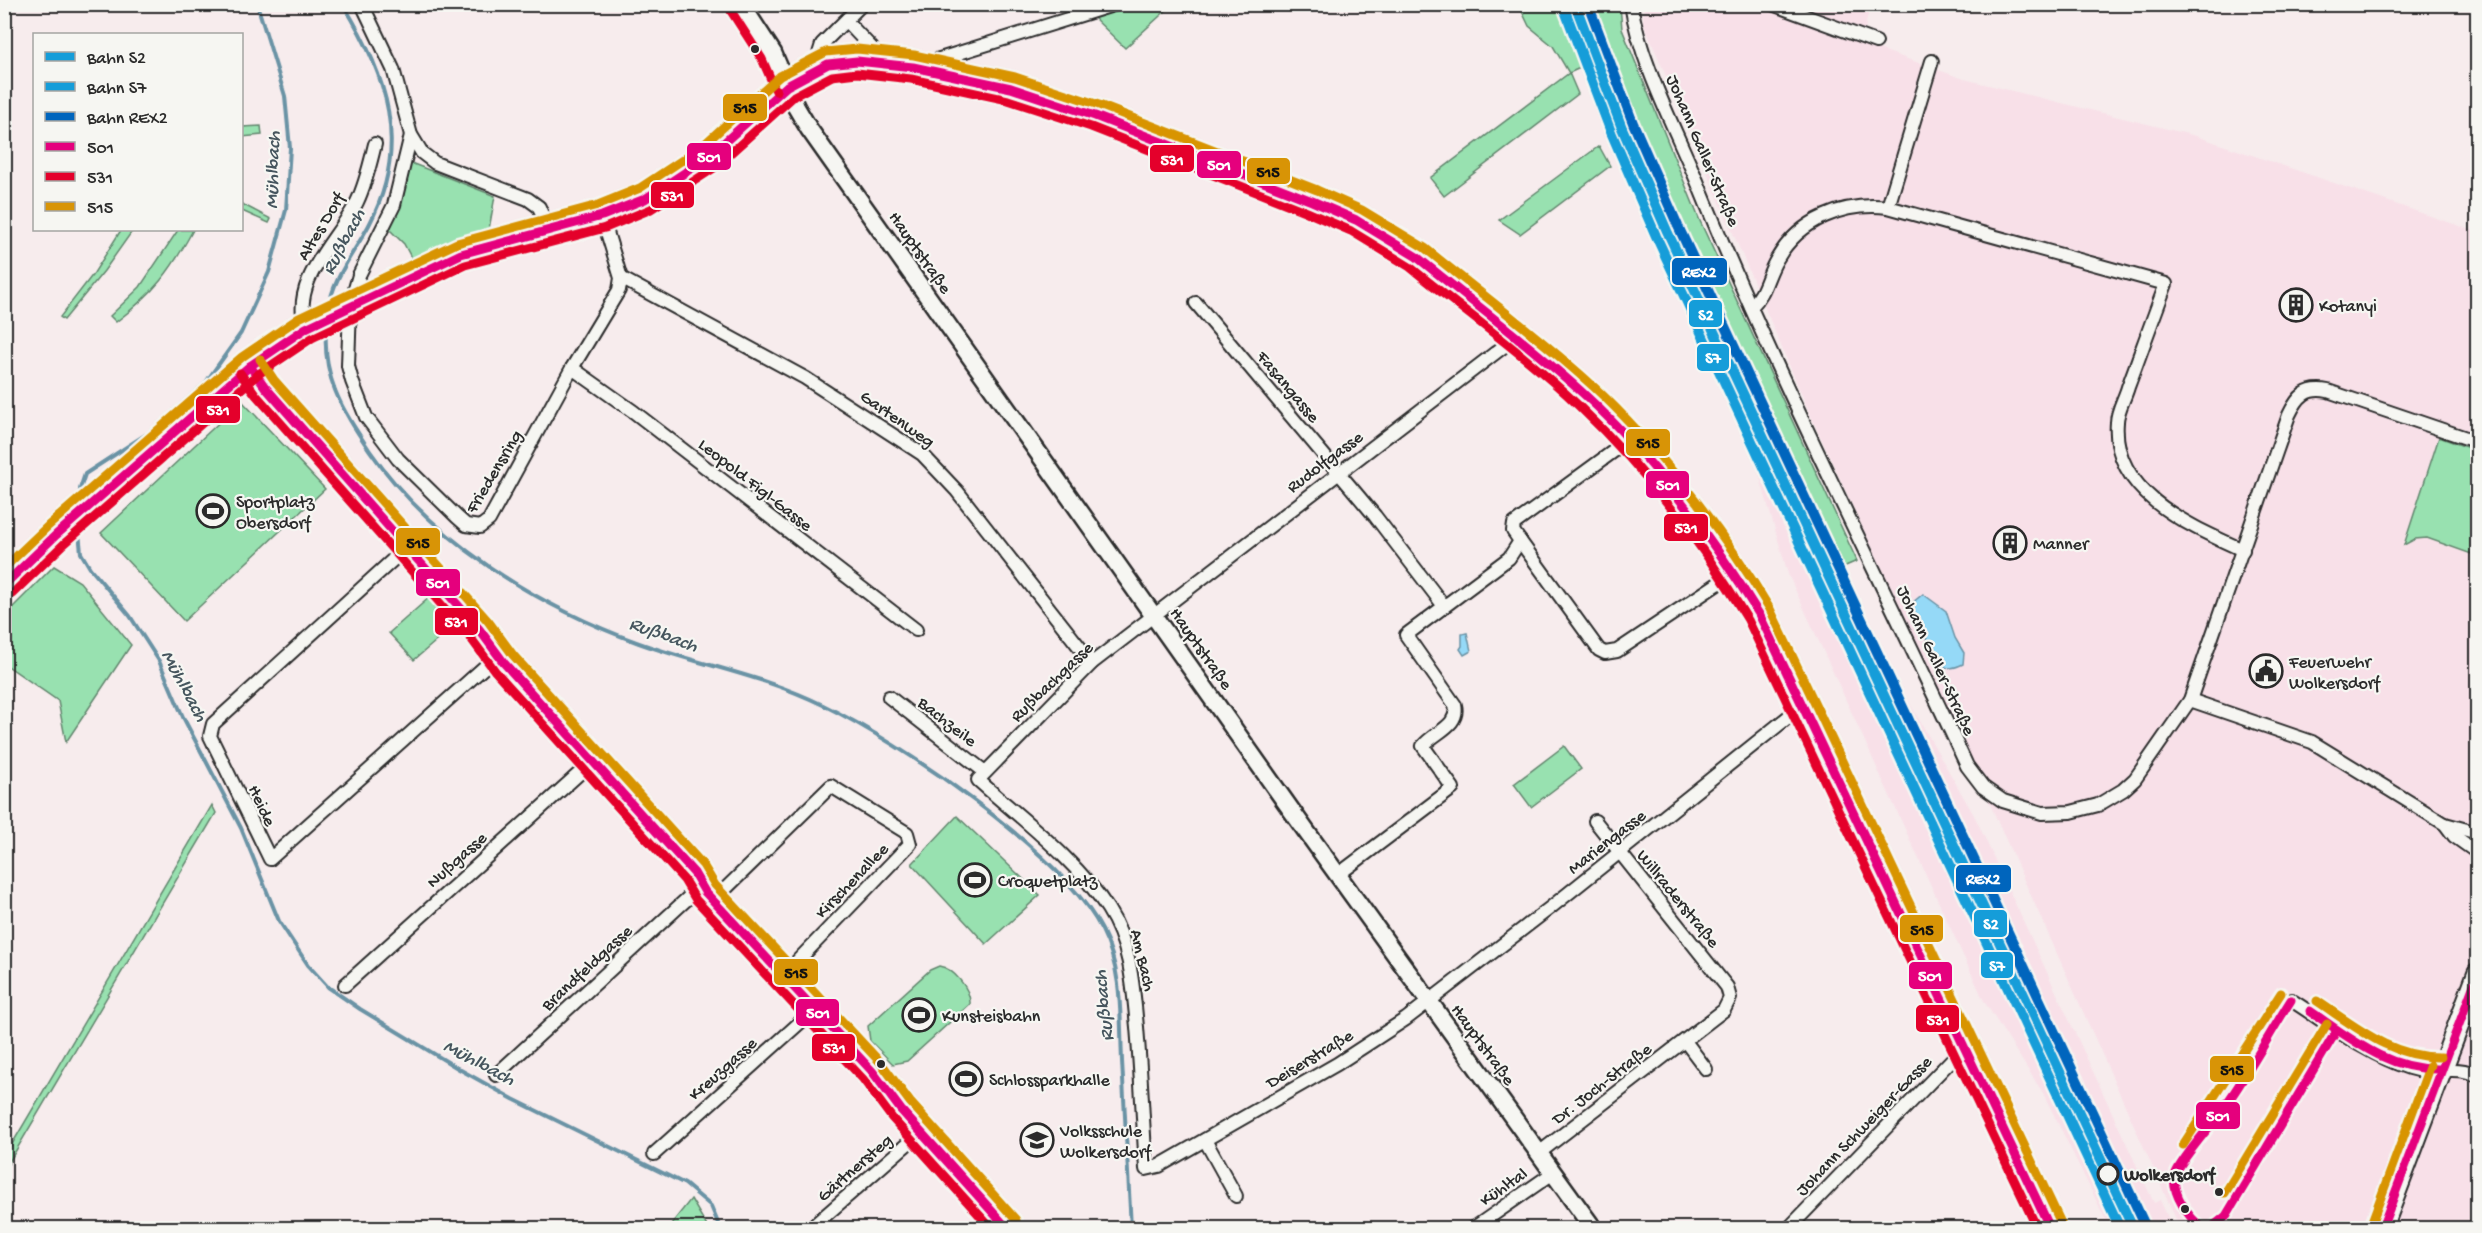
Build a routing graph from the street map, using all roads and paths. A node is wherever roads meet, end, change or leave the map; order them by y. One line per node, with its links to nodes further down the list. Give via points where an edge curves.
1 (362, 4): 14 (street, via 396,79)
2 (741, 4): 13 (main road, Hauptstraße, via 767,43)
3 (862, 4): 7 (street)
4 (1116, 4): 11 (street)
5 (1631, 4): 22 (street, Johann Galler-Straße, via 1640,44)
6 (1772, 4): 8 (street)
7 (846, 21): 10 (street); 12 (street, via 822,44)
8 (1876, 42)
9 (1932, 61): 16 (street)
10 (886, 63): 11 (street); 12 (street, via 841,61)
11 (913, 67): 24 (street, via 1011,88 1095,116 1356,220 1417,257)
12 (814, 70): 13 (street)
13 (787, 86): 17 (street, via 687,174 645,199); 36 (main road, Hauptstraße, via 809,129)
14 (411, 135): 18 (street, via 422,153 435,163 528,199 539,207); 21 (street, via 394,205)
15 (375, 144): 23 (street, Altes Dorf, via 368,176 356,203 308,284 302,317)
16 (1888, 207): 22 (street, via 1857,207 1814,220 1783,250 1763,295); 32 (street, via 2166,284 2116,421 2119,447 2131,475 2153,502)
17 (602, 216): 18 (street); 19 (street)
18 (548, 229): 21 (street, via 461,254)
19 (621, 278): 26 (street, Friedensring, via 619,290); 39 (street, Gartenweg, via 805,378 922,454 957,491)
20 (1196, 303): 29 (street, Fasangasse)
21 (346, 307): 23 (street); 26 (street, Friedensring, via 348,366 366,417 422,485 473,527 483,526 489,520)
22 (1751, 307): 41 (street, Johann Galler-Straße, via 1967,766 1983,787 2003,801 2042,813 2071,812 2098,805 2134,779)
23 (312, 324): 25 (street)
24 (1516, 337): 27 (street, via 1571,382); 29 (street, Rudolfgasse)
25 (250, 366): 31 (street); 34 (street, via 68,524)
26 (572, 368): 37 (street, Leopold Figl-Gasse)
27 (1629, 440): 30 (street, via 1514,524 1513,531); 33 (street)
28 (2478, 442): 32 (street, Johann Galler-Straße, via 2328,390 2305,392 2298,397 2289,416)
29 (1338, 474): 35 (street, Fasangasse); 36 (street, Rudolfgasse)
30 (1520, 541): 33 (street, via 1605,653 1617,651); 35 (street, via 1509,558)
31 (407, 547): 38 (street); 38 (street, Heide, via 213,724 210,736 270,859)
32 (2243, 550): 41 (street, Johann Galler-Straße)
33 (1734, 573): 42 (street, via 1759,614)
34 (4, 585)
35 (1444, 606): 50 (street, via 1406,635 1455,705 1451,723 1423,746 1453,788)
36 (1154, 613): 39 (street, Rußbachgasse); 50 (main road, Hauptstraße)
37 (916, 630)
38 (499, 654): 43 (street)
39 (1092, 663): 44 (street, Rußbachgasse)
40 (889, 697): 44 (street, Bachzeile)
41 (2190, 700): 46 (street, via 2312,742)
42 (1804, 708): 48 (street, Mariengasse); 61 (street)
43 (593, 761): 51 (street, via 689,867); 55 (street, Nußgasse)
44 (982, 776): 70 (street, Am Bach, via 1070,864 1107,908 1119,931 1135,996)
45 (1595, 821): 48 (street, Willraderstraße)
46 (2445, 824): 47 (street); 49 (street, via 2454,836)
47 (2478, 833)
48 (1620, 852): 56 (street, Willraderstraße, via 1727,987); 58 (street, Mariengasse)
49 (2478, 853)
50 (1338, 874): 58 (main road, Hauptstraße)
51 (701, 886): 52 (street); 64 (street, Brandfeldgasse)
52 (714, 900): 54 (street); 54 (street, Kirschenallee, via 831,786 907,833 910,844)
53 (2478, 973): 63 (main road)
54 (783, 976): 59 (street)
55 (345, 985)
56 (1730, 998): 60 (street, Dr. Joch-Straße, via 1724,1010)
57 (2291, 1000): 63 (street, via 2376,1054 2416,1070)
58 (1429, 1002): 67 (street, Deiserstraße, via 1337,1064); 69 (main road, Hauptstraße)
59 (815, 1009): 66 (street); 68 (street, Kreuzgasse)
60 (1685, 1041): 62 (street); 69 (street, Dr. Joch-Straße)
61 (1964, 1047): 77 (street, Johann Schweiger-Gasse); 78 (street)
62 (1706, 1069)
63 (2441, 1069): 65 (street, via 2465,1070); 79 (main road)
64 (496, 1075)
65 (2478, 1076)
66 (921, 1132): 73 (street, Gärtnersteg); 74 (street)
67 (1205, 1140): 70 (street, Deiserstraße, via 1159,1166); 72 (street)
68 (654, 1154)
69 (1539, 1154): 71 (main road, Hauptstraße)
70 (1146, 1169)
71 (1553, 1173): 75 (street, Kühltal); 76 (main road, Hauptstraße)
72 (1236, 1196)
73 (811, 1228)
74 (1007, 1228)
75 (1474, 1228)
76 (1593, 1228)
77 (1789, 1228)
78 (2050, 1228)
79 (2382, 1228)

